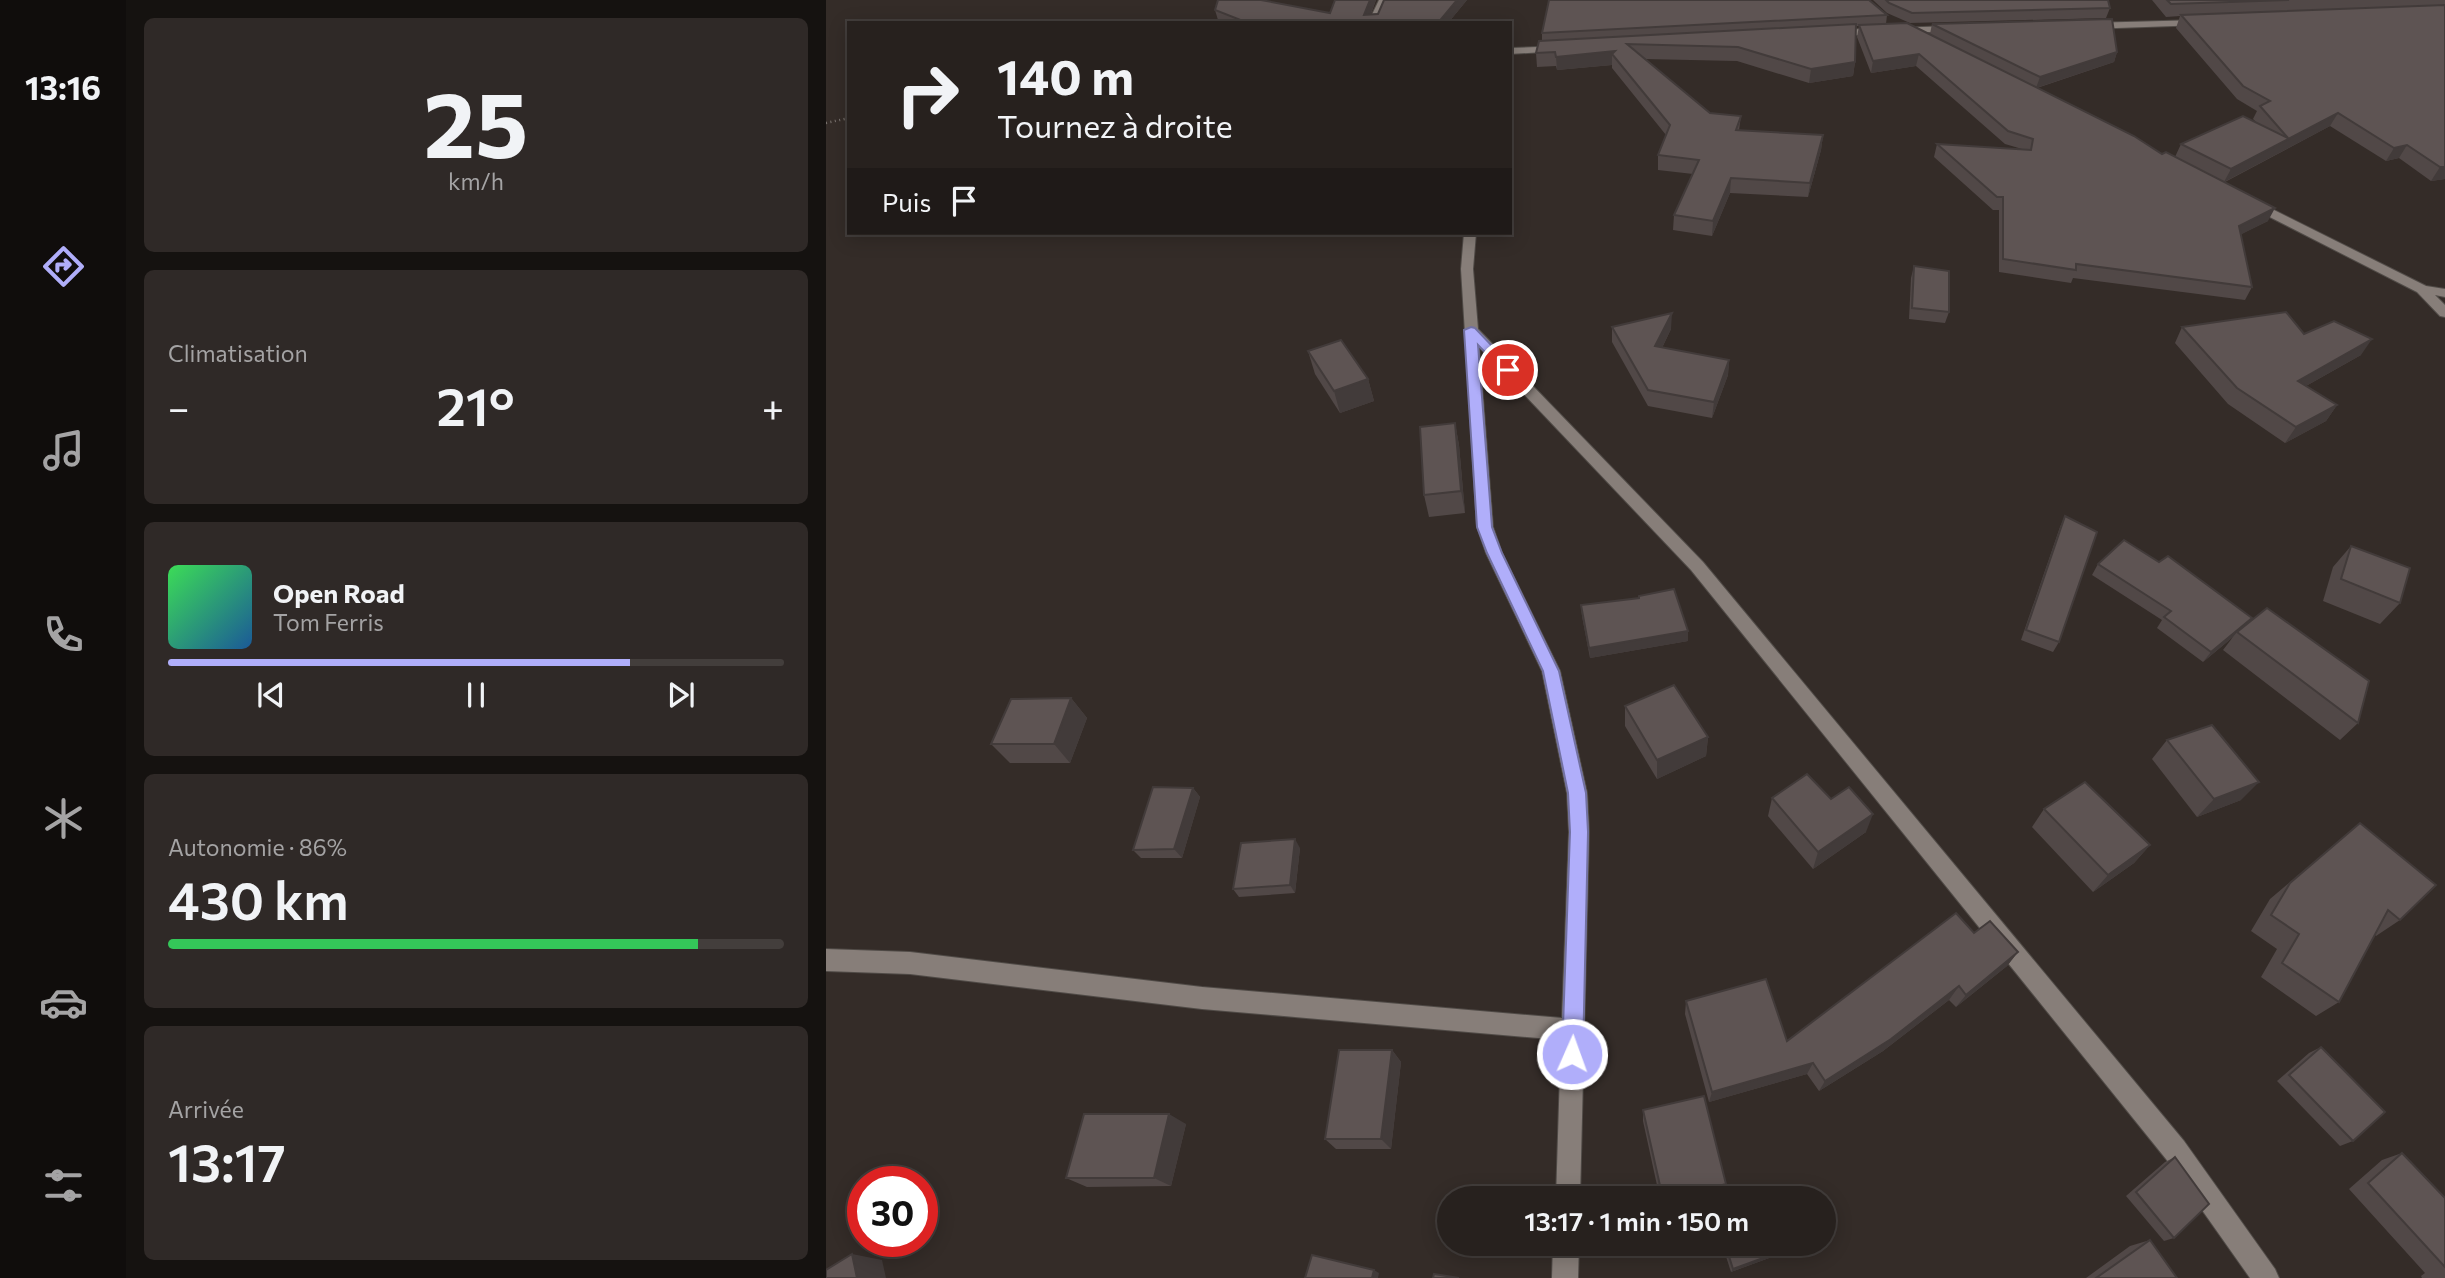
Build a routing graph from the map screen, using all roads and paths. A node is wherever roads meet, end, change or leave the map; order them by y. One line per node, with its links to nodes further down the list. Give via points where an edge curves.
1 (1384, 0): 2 (street)
2 (1374, 21)
3 (1892, 21): 7 (street)
4 (2209, 22): 5 (street)
5 (2071, 27)
6 (1963, 28): 7 (street)
7 (1909, 29): 8 (street); 9 (street)
8 (1827, 34)
9 (1932, 41)
10 (1565, 48): 11 (street)
11 (1512, 51)
12 (847, 118): 13 (path)
13 (826, 123)
14 (2239, 196): 16 (street)
15 (1469, 235): 19 (street)
16 (2422, 289): 17 (street); 18 (street)
17 (2445, 293)
18 (2445, 313)
19 (1471, 330): 21 (street, via 1485,527 1551,671 1577,793); 25 (street, via 1697,566 2175,1150)
20 (826, 960): 21 (street, via 910,962 1202,998)
21 (1573, 1030): 22 (street)
22 (1568, 1186)
23 (1566, 1256): 24 (street)
24 (1565, 1278)
25 (2266, 1278)

